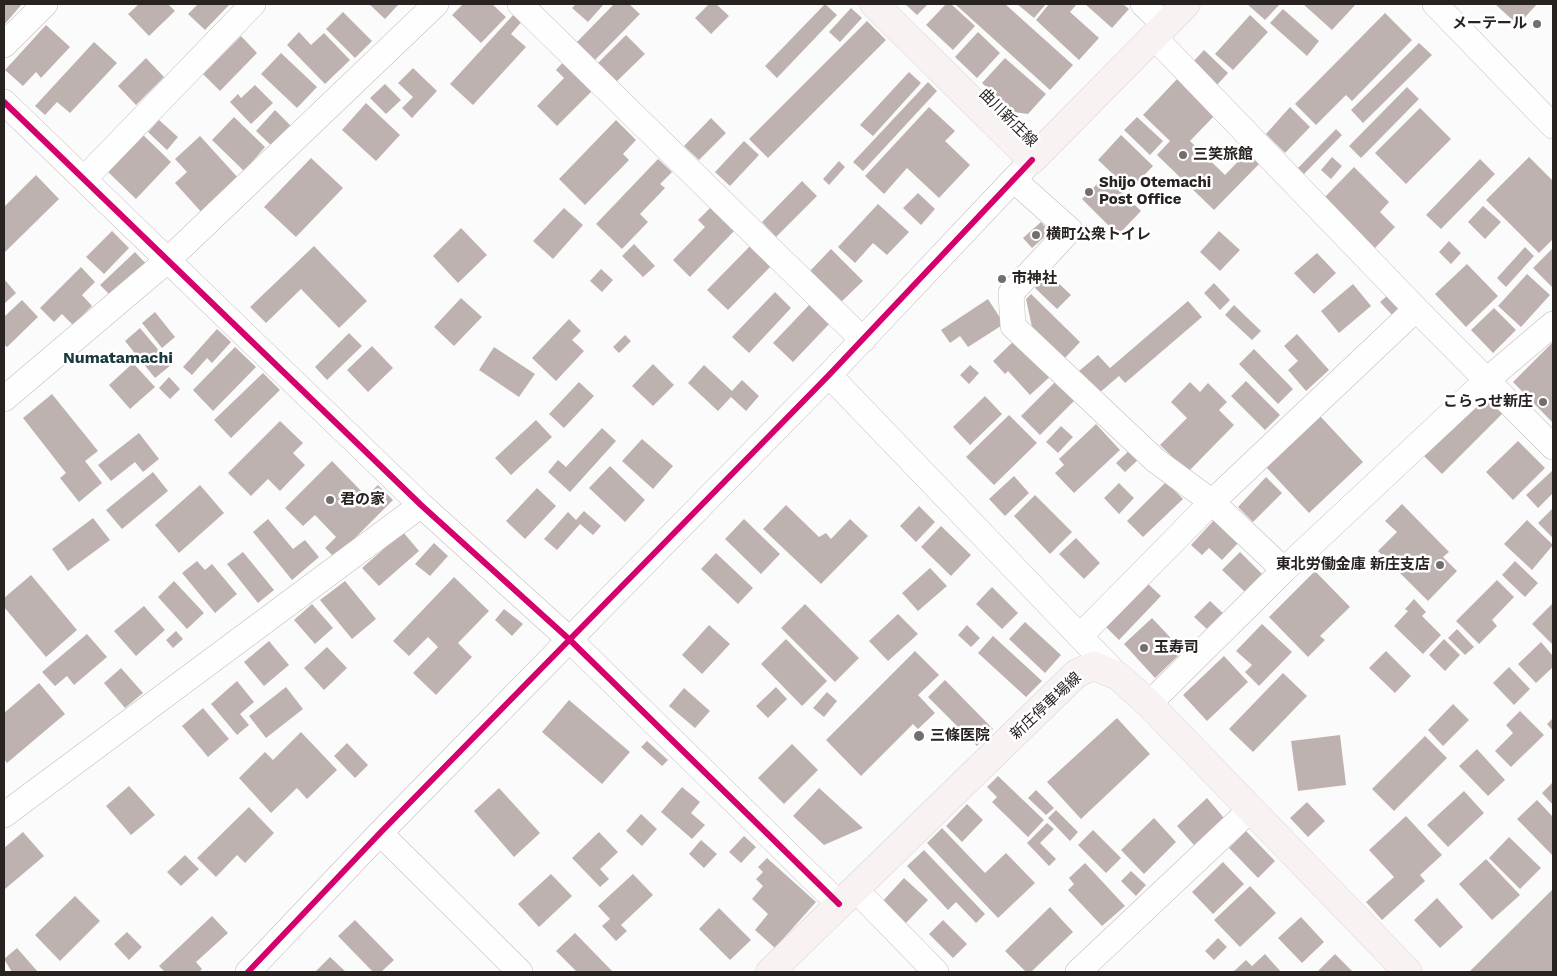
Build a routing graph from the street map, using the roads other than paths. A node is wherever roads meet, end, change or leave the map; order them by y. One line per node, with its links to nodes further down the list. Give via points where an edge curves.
1 (44, 4): 10 (street)
2 (252, 4): 14 (street)
3 (436, 4): 16 (street)
4 (520, 4): 19 (street)
5 (874, 4): 13 (main road, 曲川新庄線)
6 (1144, 4): 9 (street)
7 (1186, 4): 9 (main road, 曲川新庄線)
8 (1435, 4): 12 (street)
9 (1159, 31): 13 (main road, 曲川新庄線); 17 (street)
10 (4, 45)
11 (4, 102): 14 (street)
12 (1553, 126)
13 (1032, 160): 15 (street)
14 (84, 179): 16 (street)
15 (1014, 180): 19 (street); 24 (street, via 1070,230 1011,293 1013,326 1155,460)
16 (168, 260): 22 (street); 25 (street)
17 (1416, 309): 21 (street); 24 (street)
18 (1553, 324): 21 (street)
19 (863, 340): 20 (street)
20 (829, 375): 27 (street); 28 (street)
21 (1487, 380): 23 (street); 26 (street)
22 (5, 396)
23 (1553, 447)
24 (1212, 502): 26 (street); 27 (street)
25 (421, 506): 28 (street); 32 (street)
26 (1284, 570): 30 (street)
27 (1080, 636): 29 (street)
28 (570, 640): 33 (street); 34 (street)
29 (1118, 676): 30 (main road, 新庄停車場線); 34 (main road, 新庄停車場線, via 1094,666 1077,673)
30 (1150, 704): 31 (main road, 新庄停車場線)
31 (1251, 810): 39 (street); 40 (main road, 新庄停車場線)
32 (4, 815)
33 (380, 833): 35 (street); 36 (street)
34 (847, 896): 37 (main road, 新庄停車場線); 38 (street)
35 (248, 972)
36 (520, 972)
37 (770, 972)
38 (936, 972)
39 (1078, 972)
40 (1408, 972)

